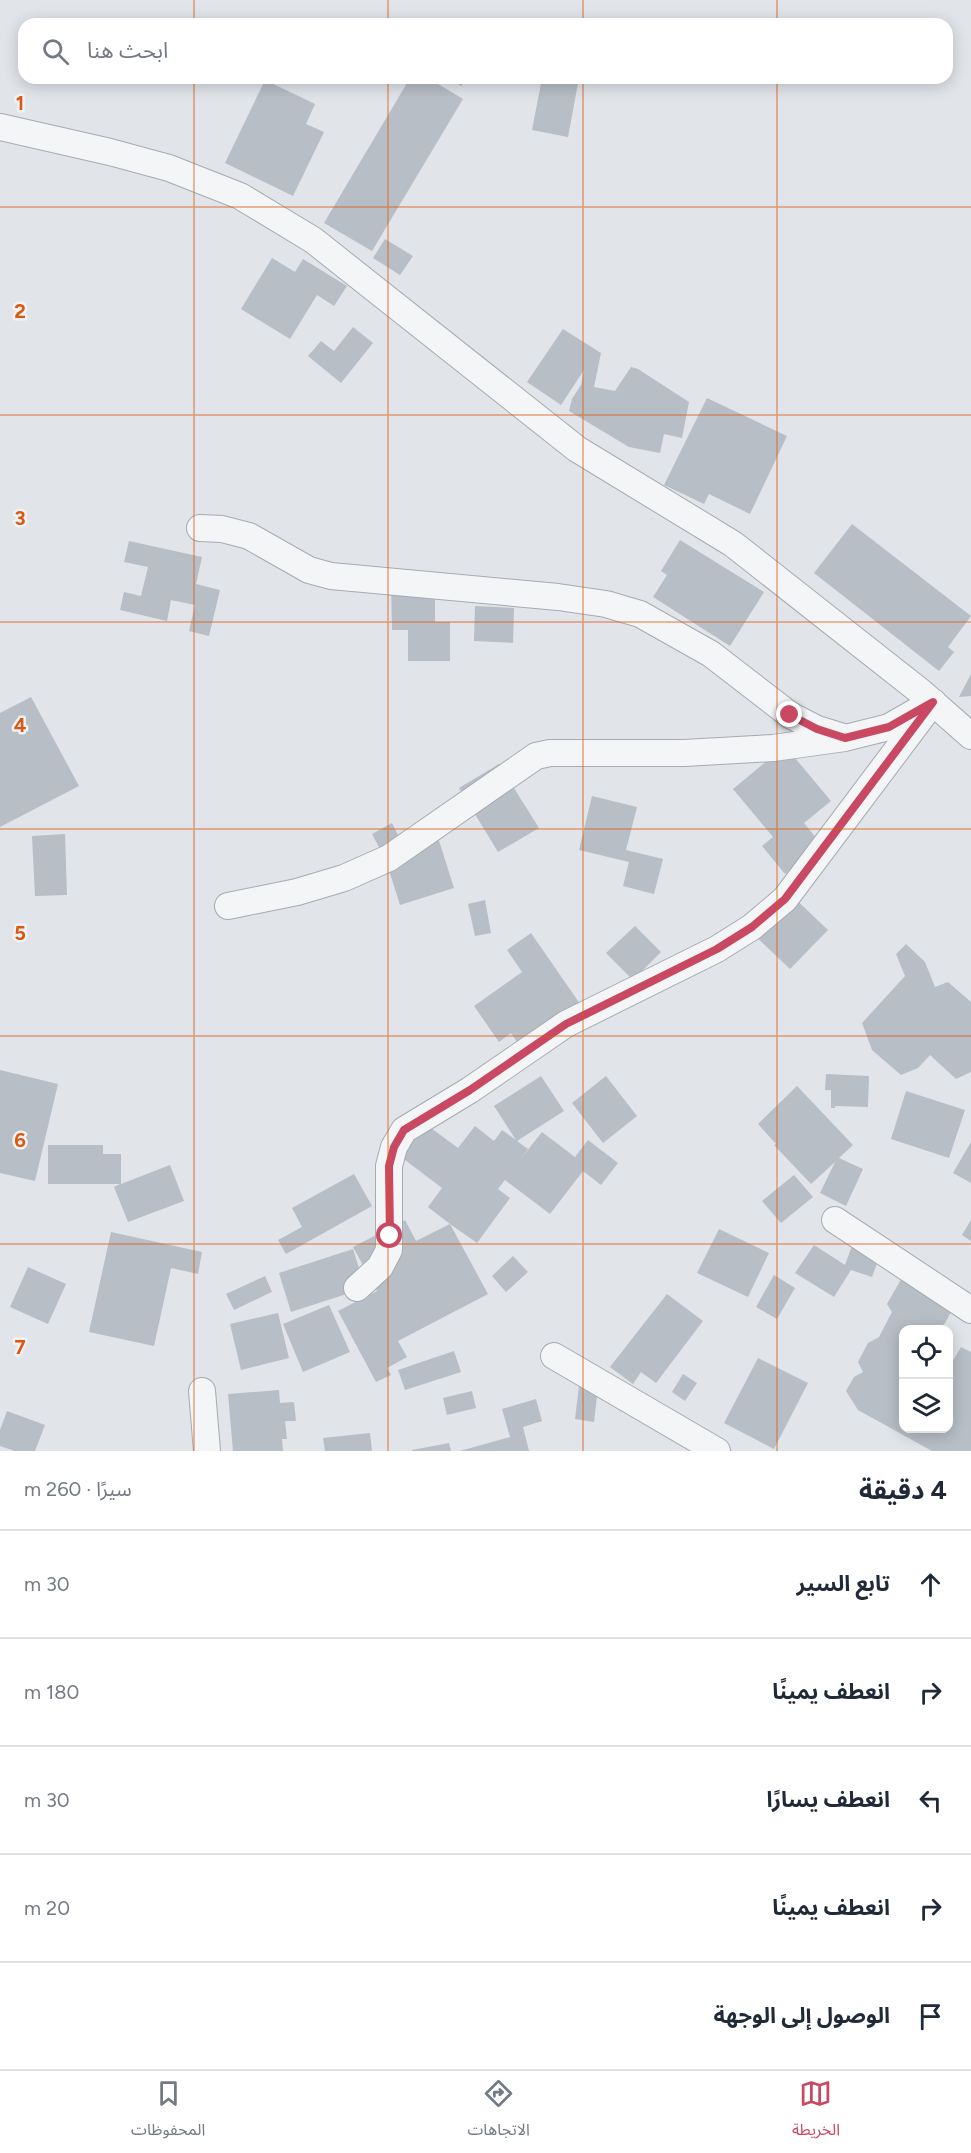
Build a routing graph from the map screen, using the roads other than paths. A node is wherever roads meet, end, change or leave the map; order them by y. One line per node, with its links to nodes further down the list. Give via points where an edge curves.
1 (0, 128): 3 (street, via 169,168 240,196 314,240 577,449 733,544)
2 (200, 528): 5 (street, via 249,536 309,570 331,576 558,597 640,614 711,654 790,715)
3 (933, 702): 4 (street); 5 (street, via 889,727); 8 (street, via 785,899 752,927 717,949 566,1024 404,1130 389,1166 389,1250 380,1267)
4 (971, 736)
5 (845, 738): 6 (street, via 773,748 536,756 389,858 345,878)
6 (228, 906)
7 (835, 1220): 9 (street)
8 (357, 1288)
9 (971, 1310)
10 (554, 1356): 13 (street)
11 (202, 1391): 12 (street)
12 (207, 1451)
13 (717, 1451)

